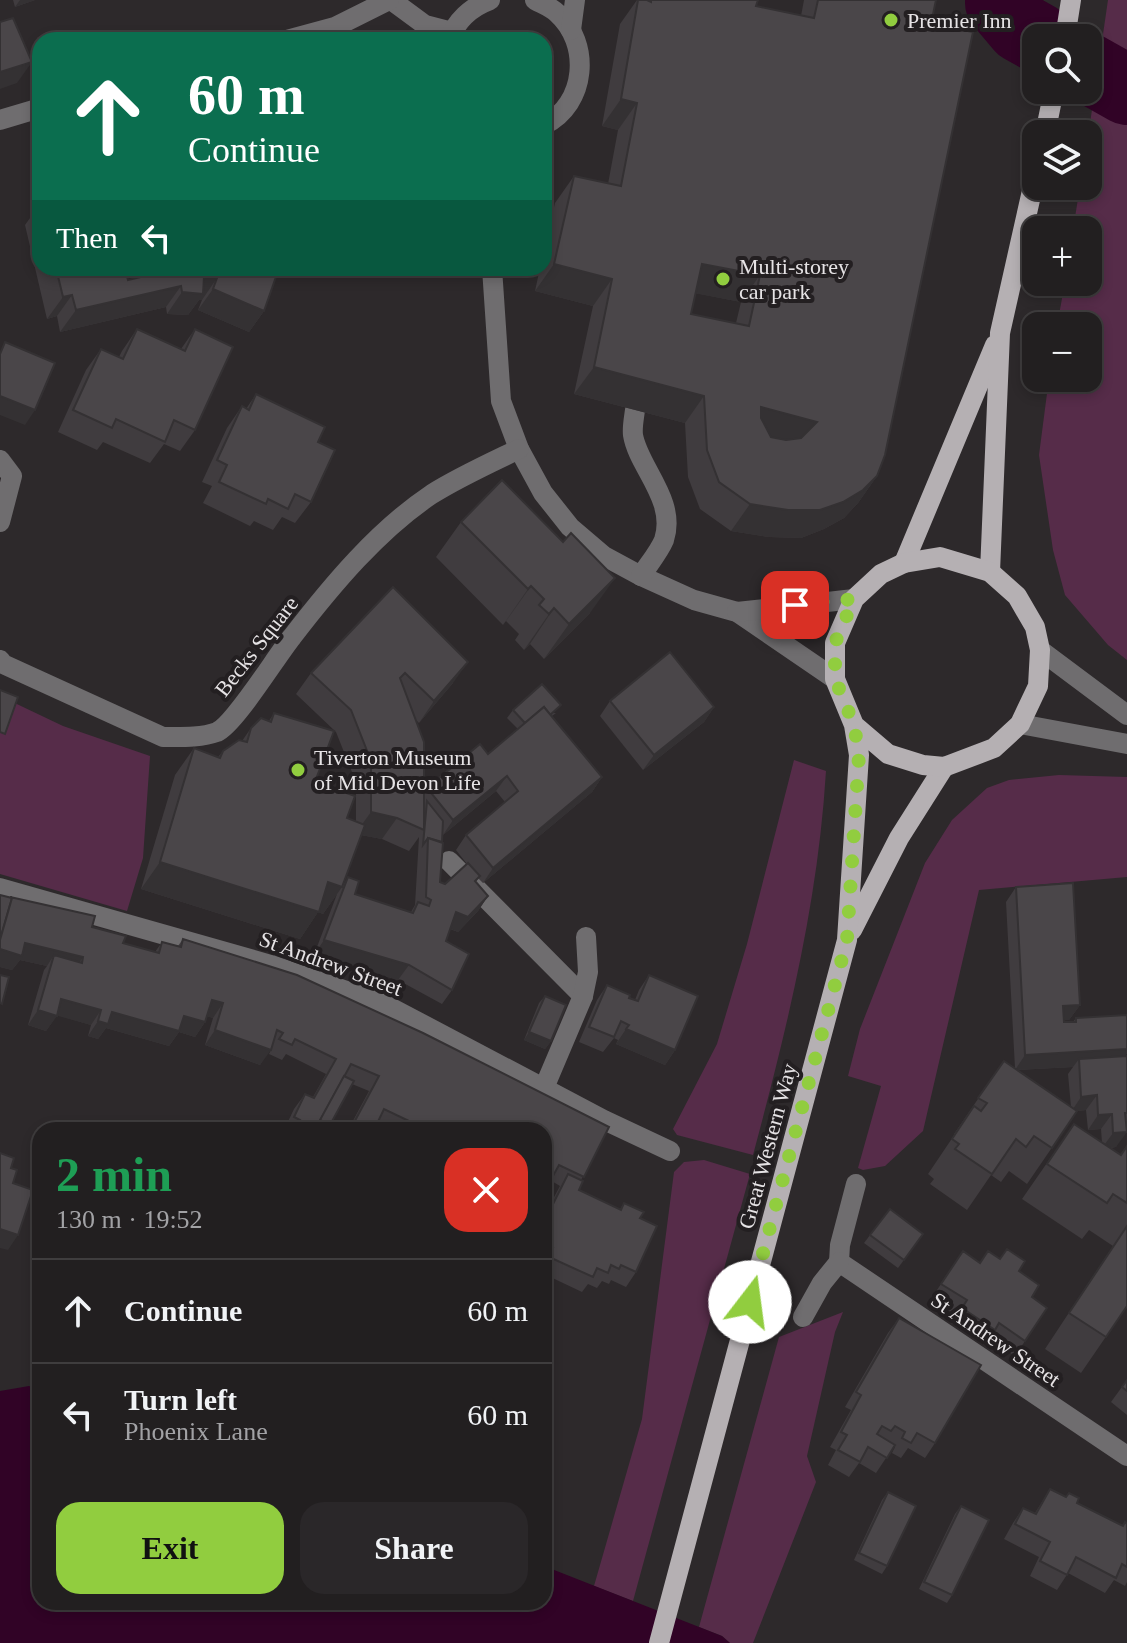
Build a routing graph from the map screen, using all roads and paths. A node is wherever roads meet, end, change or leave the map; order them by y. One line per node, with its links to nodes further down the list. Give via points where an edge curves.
1 (390, 0): 6 (street); 7 (street)
2 (490, 0): 8 (street, via 463,17)
3 (535, 0): 5 (street, via 556,12)
4 (575, 0): 5 (street)
5 (571, 30): 10 (street, via 579,49 576,90)
6 (317, 32)
7 (441, 32)
8 (453, 32)
9 (32, 110): 11 (street)
10 (552, 119)
11 (0, 120)
12 (1030, 200): 14 (main road)
13 (493, 276): 16 (street, via 501,401)
14 (1000, 333): 19 (main road); 20 (main road)
15 (635, 410): 21 (street, via 633,433 658,485 666,524 663,541)
16 (519, 449): 21 (street, via 570,527 604,556); 25 (street, Becks Square, via 433,494 393,524 293,636 219,731 163,737)
17 (0, 460): 18 (street, via 12,476)
18 (0, 522)
19 (904, 563): 20 (main road, via 940,557); 22 (main road, via 881,574)
20 (990, 572): 24 (main road, via 1017,596 1035,627)
21 (641, 576): 23 (street)
22 (854, 599): 23 (street); 26 (main road, via 835,643)
23 (737, 612): 26 (street)
24 (1040, 650): 27 (street); 28 (main road, via 1038,686)
25 (0, 660)
26 (835, 679): 29 (main road)
27 (1127, 715)
28 (1020, 724): 30 (street); 31 (main road, via 994,748)
29 (854, 725): 31 (main road, via 888,754); 35 (main road, via 859,755)
30 (1127, 744)
31 (944, 767): 35 (main road, via 899,838)
32 (449, 861): 36 (street)
33 (0, 888): 37 (street, St Andrew Street, via 327,982 384,1004)
34 (586, 937): 36 (street)
35 (847, 940): 43 (main road, Great Western Way)
36 (583, 996): 37 (street)
37 (544, 1088): 38 (street, St Andrew Street)
38 (670, 1151)
39 (856, 1184): 40 (street)
40 (839, 1262): 41 (street); 42 (street, St Andrew Street)
41 (803, 1317)
42 (1127, 1456)
43 (659, 1643)

